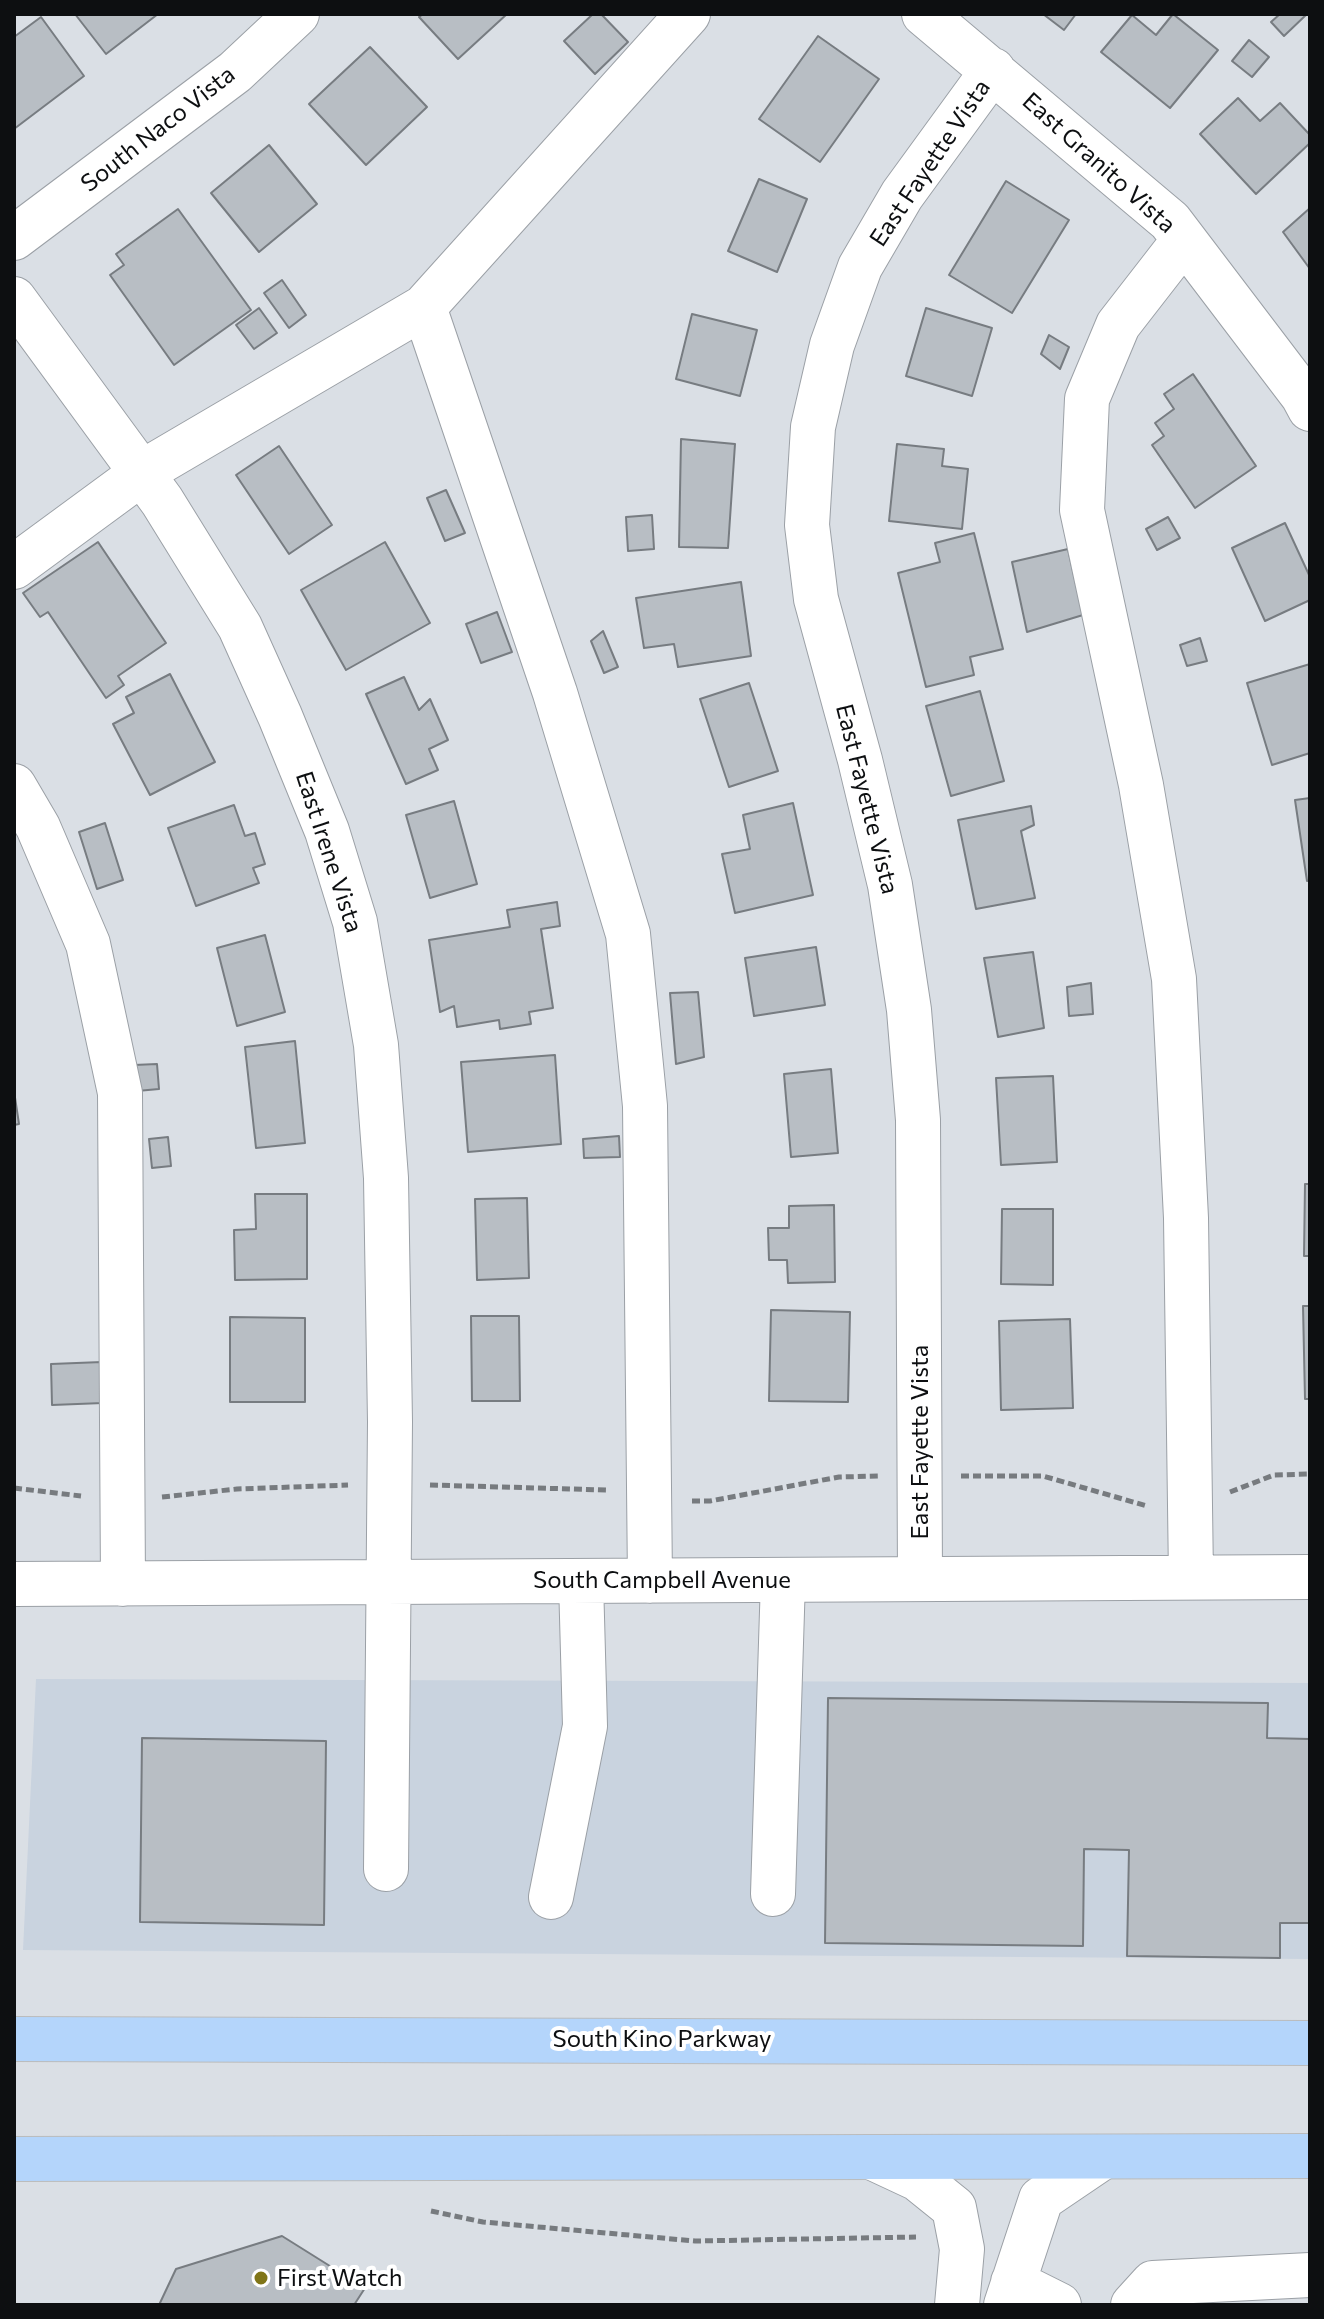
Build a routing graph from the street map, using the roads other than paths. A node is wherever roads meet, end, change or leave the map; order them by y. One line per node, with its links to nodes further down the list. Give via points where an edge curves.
1 (297, 14): 5 (street, South Naco Vista, via 235,72)
2 (688, 14): 8 (street)
3 (924, 14): 4 (street, East Granito Vista)
4 (993, 70): 6 (street, East Granito Vista, via 1170,221); 15 (street, East Fayette Vista, via 902,195 860,267 832,345 813,427 807,525 816,599 890,885 909,1010 918,1120)
5 (14, 238)
6 (1184, 240): 9 (street, East Granito Vista); 13 (street, via 1118,325 1087,399 1082,510 1141,785 1174,979 1186,1218)
7 (14, 299): 10 (street, East Irene Vista)
8 (424, 307): 10 (street); 18 (street, via 555,693 628,934 645,1106)
9 (1310, 409)
10 (142, 473): 11 (street); 19 (street, East Irene Vista, via 240,627 327,831 355,922 376,1045 386,1178)
11 (14, 567)
12 (14, 786): 21 (street, via 38,827 88,944 120,1093)
13 (1191, 1577): 14 (street, South Campbell Avenue); 15 (street, South Campbell Avenue)
14 (1310, 1577)
15 (920, 1579): 16 (street, South Campbell Avenue)
16 (783, 1580): 18 (street, South Campbell Avenue); 23 (street)
17 (581, 1581): 18 (street, South Campbell Avenue); 19 (street, South Campbell Avenue); 24 (street, via 585,1726)
18 (650, 1581)
19 (389, 1582): 21 (street, South Campbell Avenue); 22 (street, East Irene Vista)
20 (14, 1584): 21 (street, South Campbell Avenue)
21 (123, 1584)
22 (386, 1869)
23 (773, 1894)
24 (551, 1897)
25 (14, 2039): 26 (main road, South Kino Parkway)
26 (1310, 2043)
27 (1310, 2156): 28 (main road)
28 (1103, 2157): 29 (main road); 33 (street, via 1041,2199)
29 (873, 2158): 30 (main road); 34 (street, via 918,2179 954,2208 962,2249)
30 (14, 2159)
31 (1310, 2275): 36 (street, via 1153,2283)
32 (1310, 2293): 37 (street)
33 (1010, 2294): 35 (street)
34 (957, 2305)
35 (1059, 2305)
36 (1133, 2305)
37 (1303, 2305)

